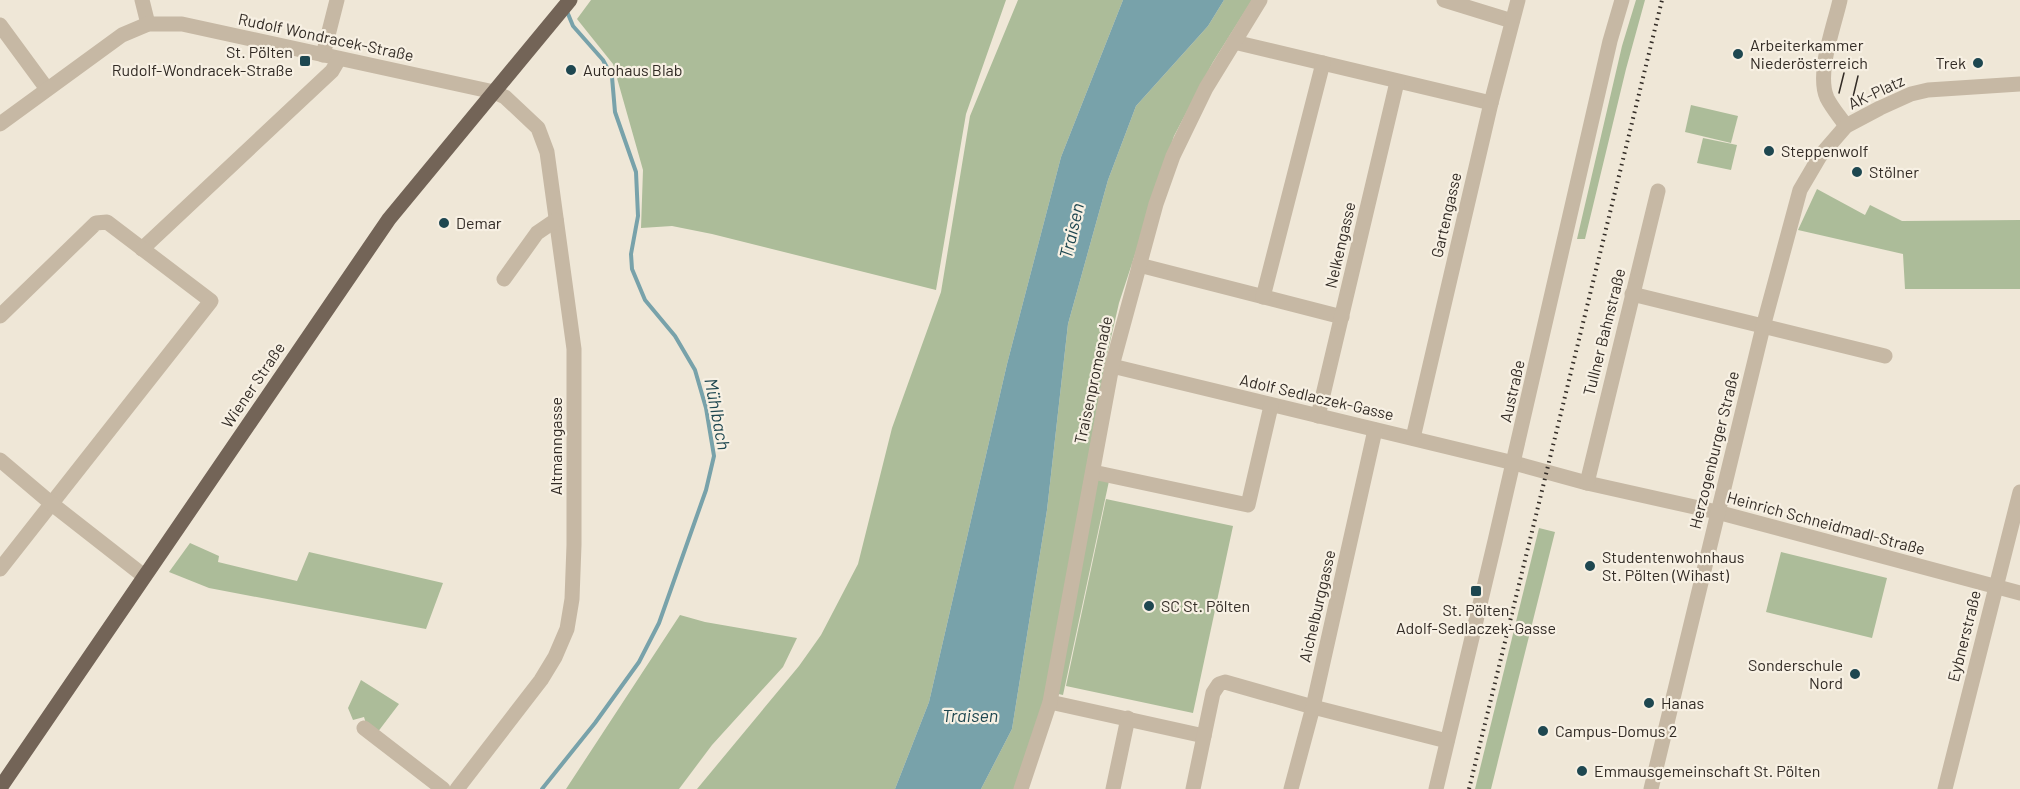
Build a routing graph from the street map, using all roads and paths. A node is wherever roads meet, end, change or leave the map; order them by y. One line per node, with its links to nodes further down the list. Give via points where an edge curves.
1 (142, 0): 10 (street)
2 (337, 0): 13 (street)
3 (570, 0): 19 (main road, Wiener Straße)
4 (1260, 0): 12 (street, Traisenpromenade)
5 (1444, 0): 9 (street)
6 (1518, 0): 9 (street, Gartengasse)
7 (1622, 0): 41 (street, Austraße)
8 (1840, 0): 22 (street, via 1824,84 1827,98)
9 (1512, 21): 20 (street, Gartengasse)
10 (148, 24): 13 (street, Rudolf Wondracek-Straße, via 182,24); 18 (street, Rudolf Wondracek-Straße, via 122,34)
11 (0, 25): 18 (street)
12 (1234, 42): 15 (street); 27 (street, Traisenpromenade, via 1173,156)
13 (323, 55): 14 (street, Rudolf Wondracek-Straße)
14 (339, 59): 19 (street, Rudolf Wondracek-Straße); 26 (street, via 332,71)
15 (1323, 63): 16 (street); 30 (street)
16 (1397, 81): 20 (street); 32 (street, Nelkengasse)
17 (2020, 84): 22 (street, AK-Platz, via 1928,90 1894,101)
18 (46, 89): 21 (street, Rudolf Wondracek-Straße)
19 (494, 92): 25 (street, Altmanngasse, via 505,97 538,128 547,152); 49 (main road, Wiener Straße, via 389,219)
20 (1491, 103): 39 (street, Gartengasse)
21 (0, 124)
22 (1846, 126): 23 (street, AK-Platz, via 1820,156)
23 (1800, 190): 33 (street, Herzogenburger Straße)
24 (1658, 191): 29 (street, Tullner Bahnstraße)
25 (556, 220): 28 (street, via 537,233); 60 (street, Altmanngasse, via 574,349 574,546 567,629 541,680)
26 (142, 249): 31 (street, via 107,222 96,223); 46 (street, via 210,302)
27 (1139, 265): 30 (street); 35 (street, Traisenpromenade)
28 (504, 279)
29 (1632, 294): 33 (street); 44 (street, Tullner Bahnstraße)
30 (1263, 297): 32 (street)
31 (0, 316)
32 (1342, 316): 37 (street, Nelkengasse)
33 (1763, 327): 34 (street); 47 (street, Herzogenburger Straße)
34 (1885, 356)
35 (1112, 366): 36 (street, Adolf Sedlaczek-Gasse); 42 (street, Traisenpromenade)
36 (1271, 406): 37 (street, Adolf Sedlaczek-Gasse); 42 (street, via 1248,505)
37 (1318, 416): 38 (street, Adolf Sedlaczek-Gasse)
38 (1375, 430): 39 (street, Adolf Sedlaczek-Gasse); 53 (street, Aichelburggasse)
39 (1413, 438): 41 (street, Adolf Sedlaczek-Gasse)
40 (0, 460): 46 (street)
41 (1514, 463): 43 (street, Adolf Sedlaczek-Gasse); 57 (street, Austraße)
42 (1093, 472): 52 (street, Traisenpromenade)
43 (1553, 473): 44 (street, Heinrich Schneidmadl-Straße)
44 (1587, 483): 47 (street, Heinrich Schneidmadl-Straße)
45 (2020, 492): 50 (street, Eybnerstraße)
46 (52, 504): 48 (street); 49 (street)
47 (1718, 512): 50 (street, Heinrich Schneidmadl-Straße); 66 (street, Herzogenburger Straße)
48 (0, 569)
49 (144, 576): 58 (main road, Wiener Straße)
50 (1995, 587): 51 (street, Heinrich Schneidmadl-Straße); 67 (street, Eybnerstraße)
51 (2020, 593)
52 (1050, 702): 54 (street); 61 (street, Traisenpromenade)
53 (1313, 707): 56 (street, via 1225,682 1213,693); 57 (street); 64 (street, Aichelburggasse)
54 (1128, 718): 56 (street); 62 (street)
55 (364, 728): 59 (street)
56 (1204, 735): 63 (street)
57 (1447, 741): 65 (street, Austraße)
58 (0, 788)
59 (443, 789)
60 (457, 789)
61 (1021, 789)
62 (1113, 789)
63 (1193, 789)
64 (1291, 789)
65 (1436, 789)
66 (1651, 789)
67 (1945, 789)

